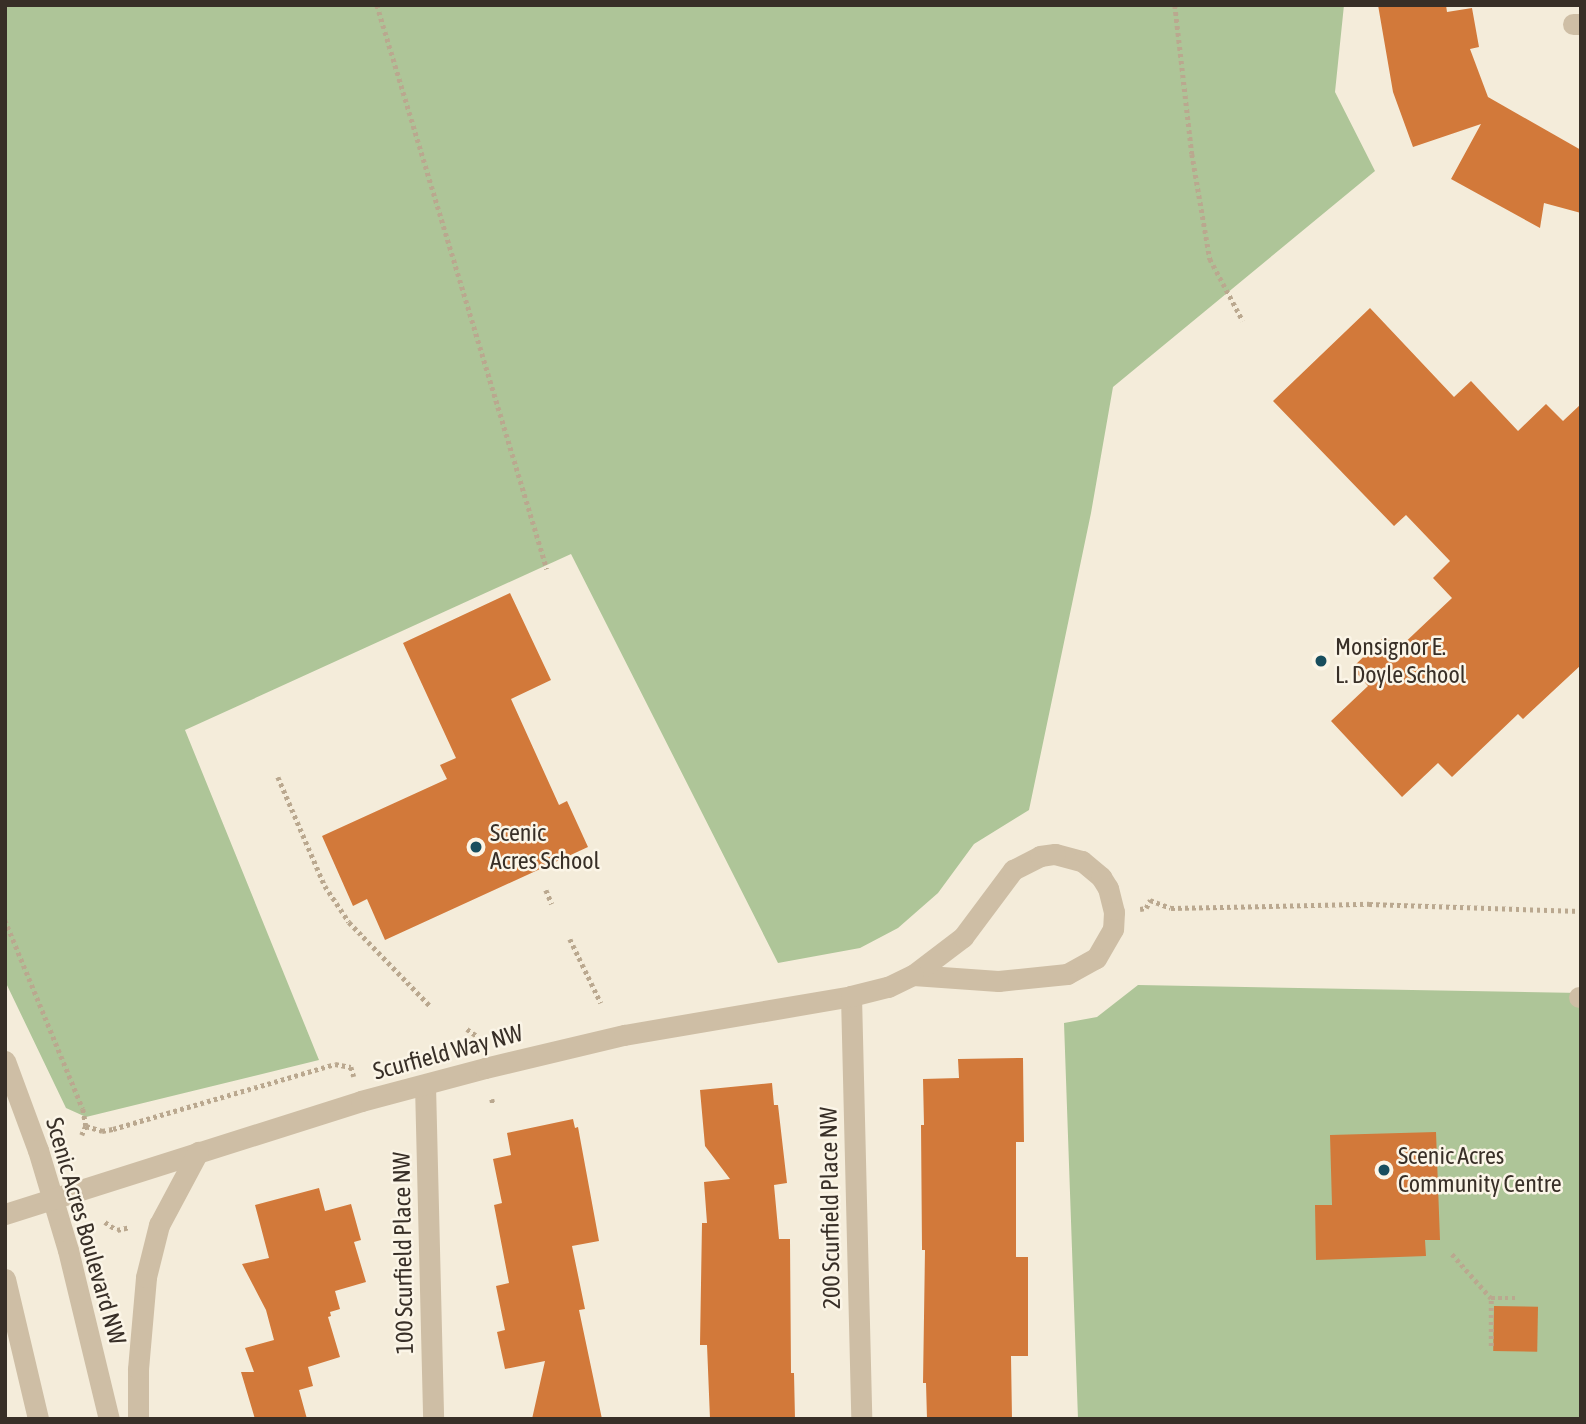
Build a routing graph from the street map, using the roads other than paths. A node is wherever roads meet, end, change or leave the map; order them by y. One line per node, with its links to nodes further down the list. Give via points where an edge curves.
1 (913, 975): 1 (street, Scurfield Way NW, via 998,981 1067,974 1083,968 1101,951 1113,929 1108,888 1092,868 1070,856 1026,861 1004,881 963,937); 2 (street, Scurfield Way NW)
2 (851, 996): 4 (street, Scurfield Way NW, via 624,1035); 13 (street, 200 Scurfield Place NW)
3 (5, 1061): 6 (street, Scenic Acres Boulevard NW)
4 (425, 1085): 5 (street, Scurfield Way NW); 12 (street, 100 Scurfield Place NW)
5 (198, 1153): 6 (street, Scurfield Way NW); 11 (street, via 159,1225 146,1278)
6 (53, 1200): 7 (street, Scurfield Way NW); 10 (street, Scenic Acres Boulevard NW)
7 (5, 1214)
8 (5, 1279): 9 (street)
9 (38, 1419)
10 (109, 1419)
11 (138, 1419)
12 (433, 1419)
13 (861, 1419)

